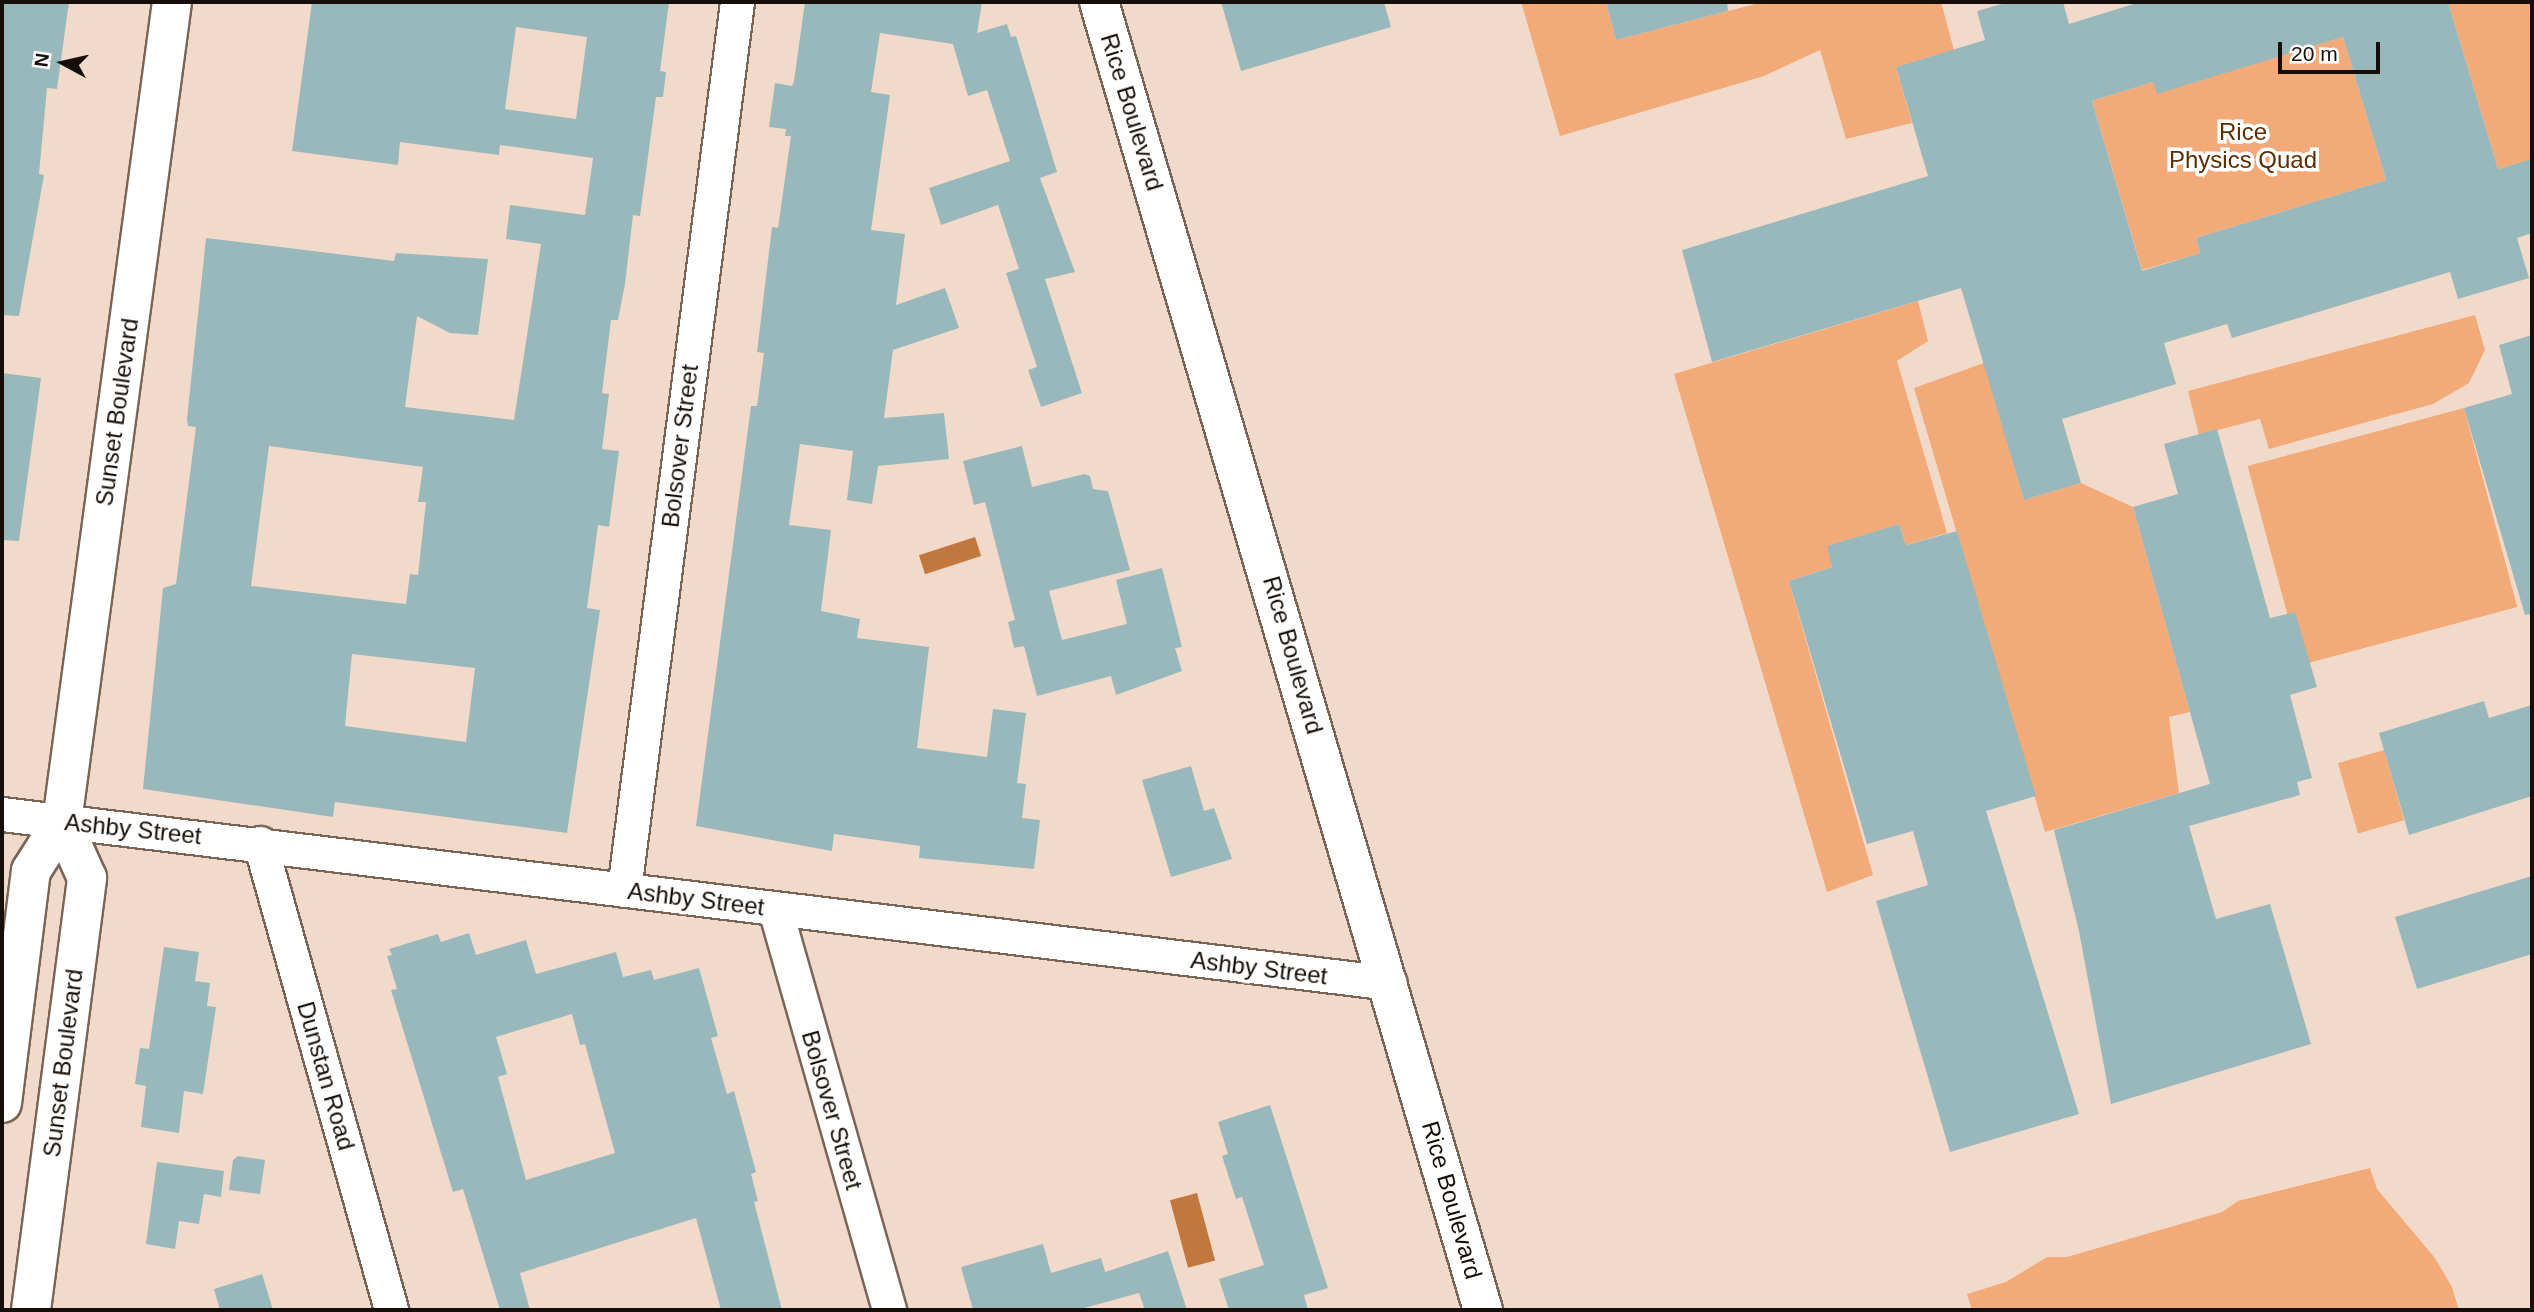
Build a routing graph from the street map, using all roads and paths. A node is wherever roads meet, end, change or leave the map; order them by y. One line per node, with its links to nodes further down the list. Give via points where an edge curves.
1 (172, 2): 5 (street, Sunset Boulevard)
2 (737, 2): 7 (street, Bolsover Street)
3 (1099, 2): 9 (street, Rice Boulevard)
4 (2, 814): 5 (street, Ashby Street)
5 (61, 822): 6 (street, Ashby Street); 10 (street, Sunset Boulevard, via 31,871); 11 (street, Sunset Boulevard, via 87,878)
6 (260, 842): 7 (street, Ashby Street); 12 (street, Dunstan Road)
7 (624, 890): 8 (street, Ashby Street)
8 (775, 909): 9 (street, Ashby Street); 13 (street, Bolsover Street)
9 (1390, 984): 14 (street, Rice Boulevard)
10 (2, 1103)
11 (31, 1310)
12 (391, 1310)
13 (889, 1310)
14 (1483, 1310)

